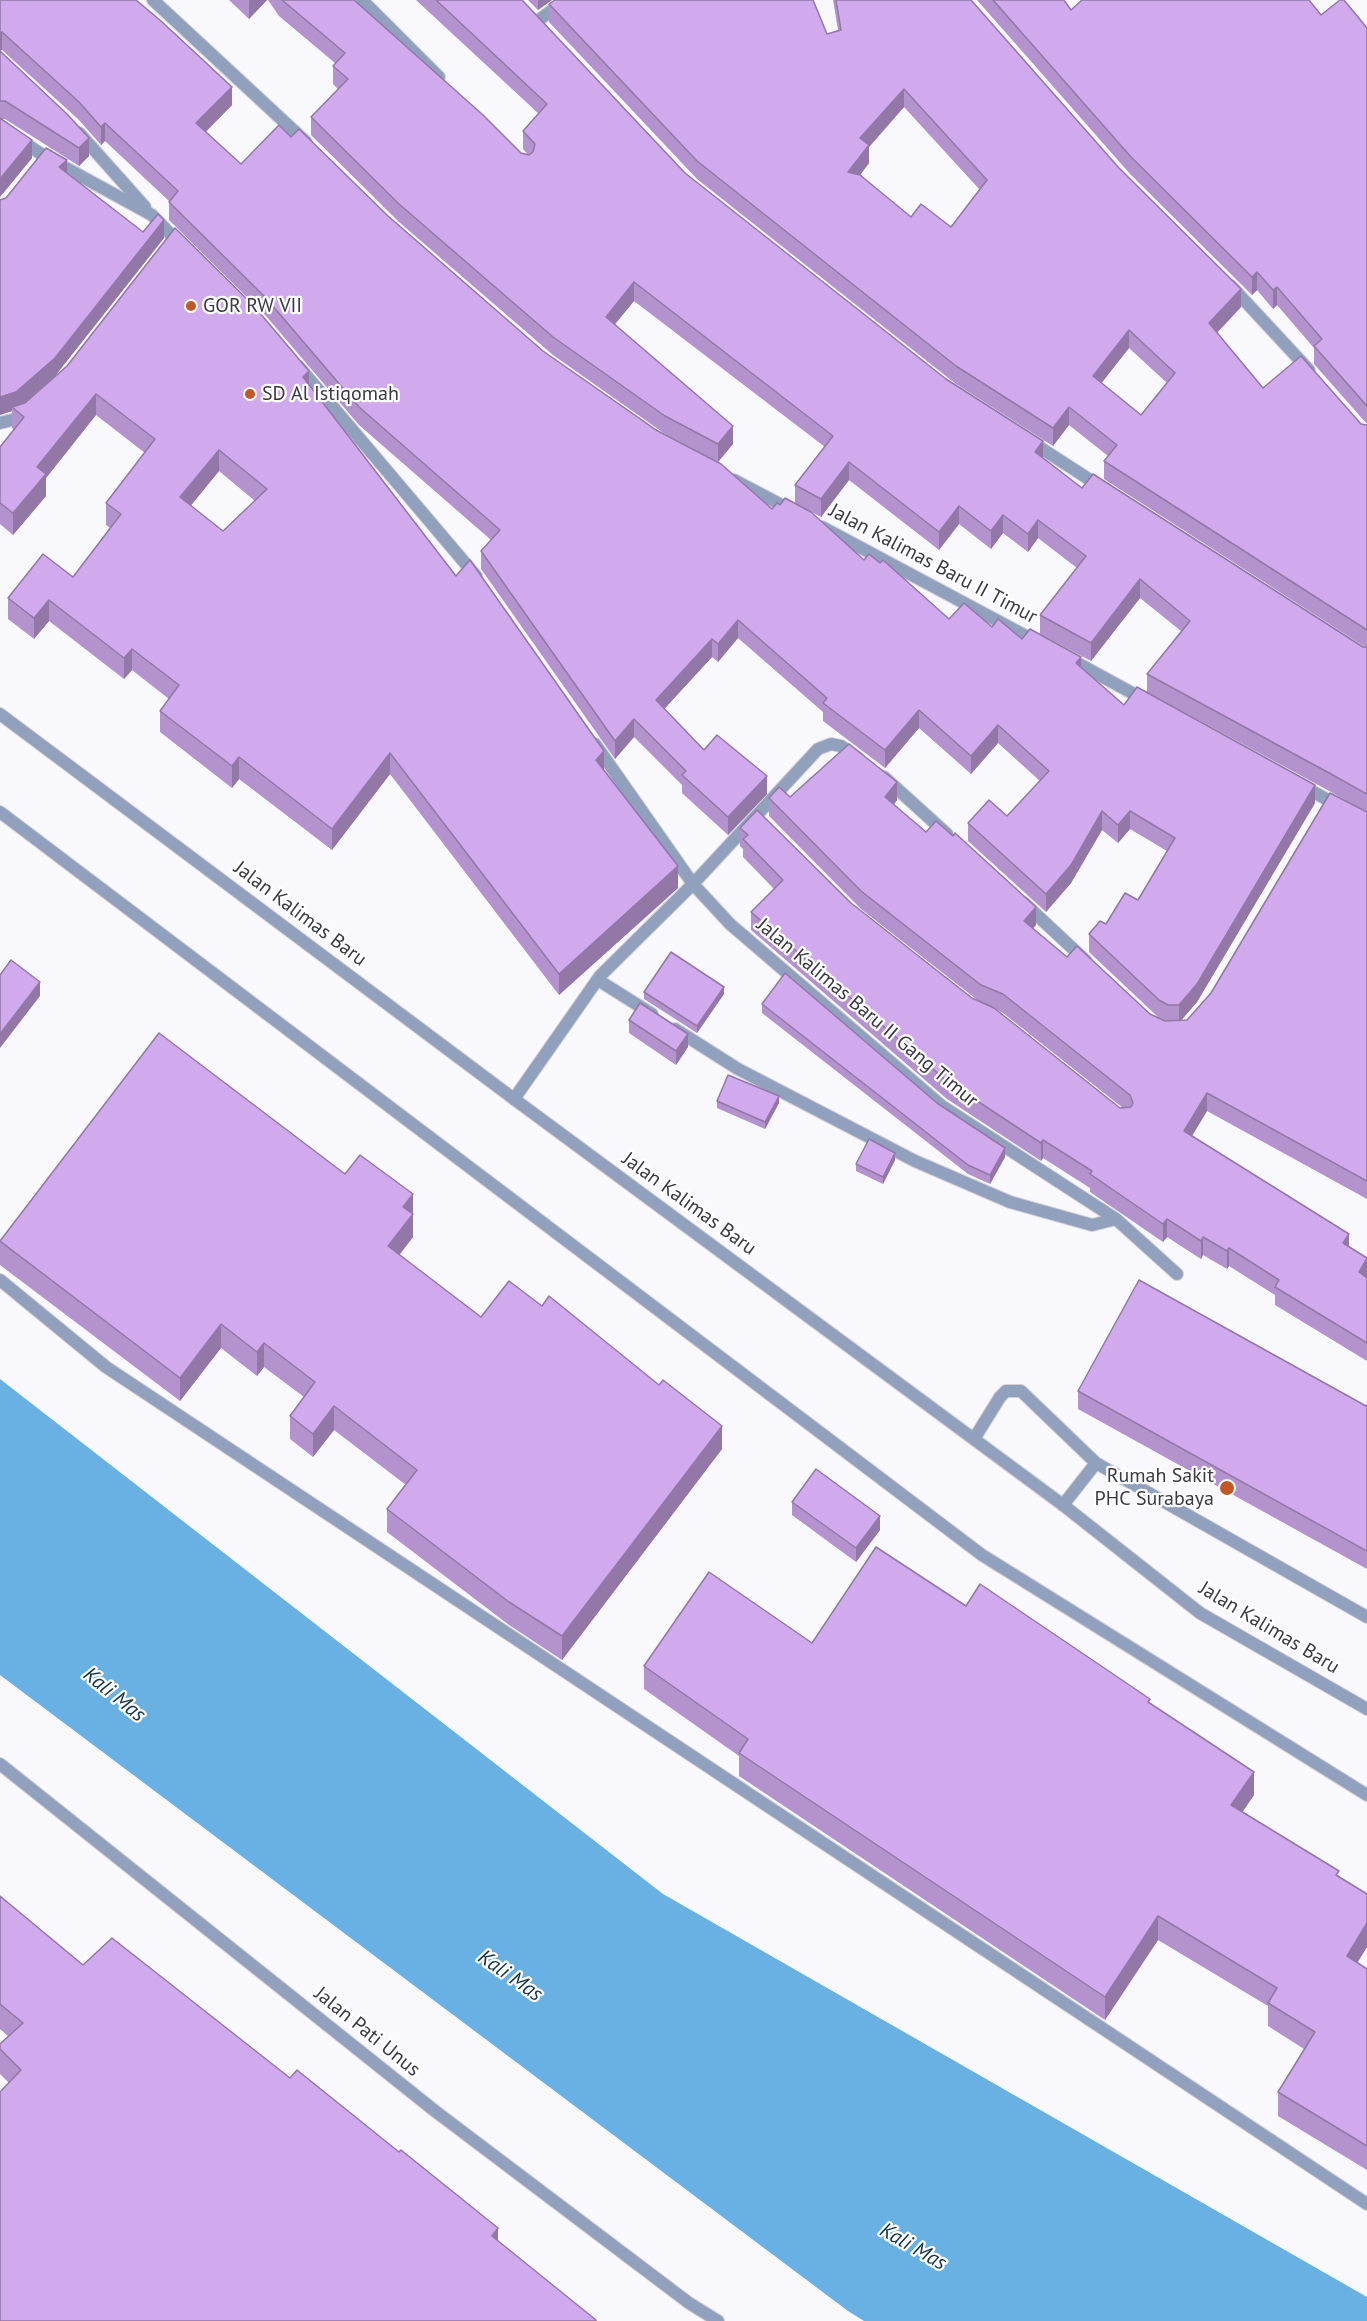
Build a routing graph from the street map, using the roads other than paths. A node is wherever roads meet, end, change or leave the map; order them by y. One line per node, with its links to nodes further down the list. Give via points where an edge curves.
1 (153, 0): 8 (street)
2 (362, 0): 5 (street)
3 (566, 0): 4 (street)
4 (537, 22)
5 (445, 82)
6 (0, 126): 9 (street, via 40,160)
7 (73, 126): 9 (street)
8 (318, 153)
9 (152, 215): 10 (street, via 171,243)
10 (190, 254)
11 (1224, 279): 13 (street)
12 (291, 358): 19 (street)
13 (1320, 383)
14 (36, 404): 15 (street, via 20,418)
15 (0, 423)
16 (1020, 435): 18 (street)
17 (724, 475): 20 (street, Jalan Kalimas Baru II Timur)
18 (1110, 492)
19 (481, 583)
20 (1152, 704)
21 (0, 714): 33 (street, Jalan Kalimas Baru)
22 (591, 738): 29 (street, Jalan Kalimas Baru II Gang Timur)
23 (1296, 782): 24 (street)
24 (1327, 799): 26 (street); 27 (street)
25 (0, 812): 43 (street, via 982,1555)
26 (1318, 814)
27 (1367, 822)
28 (961, 845): 29 (street, via 903,792 841,746 831,744 818,749 760,819)
29 (693, 884): 32 (street); 34 (street, Jalan Kalimas Baru II Gang Timur, via 730,924 942,1106)
30 (1017, 897): 31 (street)
31 (1094, 969)
32 (598, 980): 33 (street); 34 (street, via 738,1069 915,1161 1021,1204 1092,1225)
33 (514, 1099): 37 (street, Jalan Kalimas Baru)
34 (1116, 1219): 35 (street, Jalan Kalimas Baru II Gang Timur)
35 (1178, 1274)
36 (0, 1280): 44 (street, via 116,1374)
37 (974, 1439): 38 (street, via 1000,1397 1013,1390 1021,1392); 39 (street, Jalan Kalimas Baru)
38 (1096, 1463): 39 (street); 40 (street)
39 (1063, 1505): 41 (street, Jalan Kalimas Baru, via 1200,1614)
40 (1367, 1617)
41 (1367, 1709)
42 (0, 1764): 45 (street, Jalan Pati Unus, via 435,2111 689,2304)
43 (1367, 1795)
44 (1367, 2204)
45 (718, 2321)

